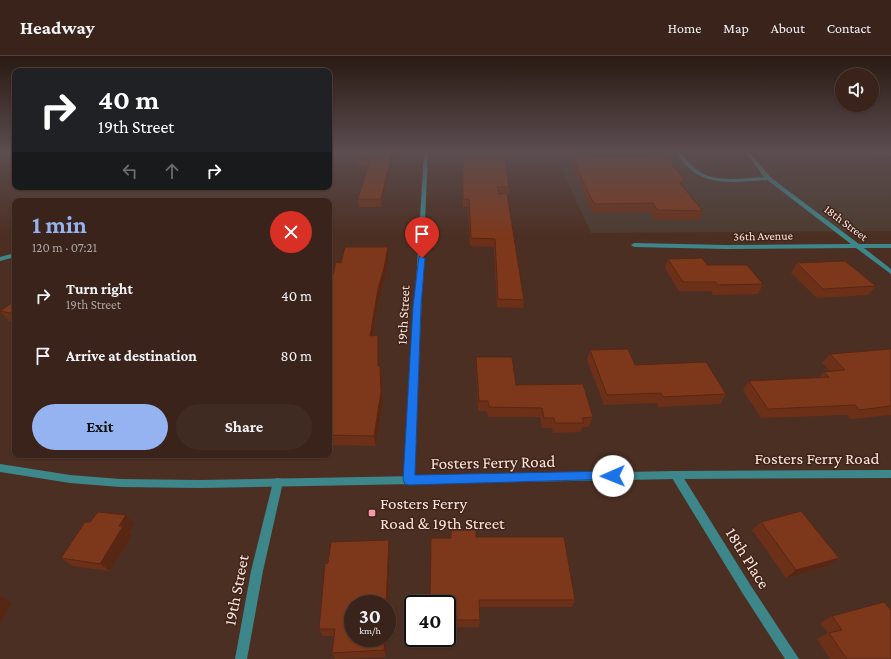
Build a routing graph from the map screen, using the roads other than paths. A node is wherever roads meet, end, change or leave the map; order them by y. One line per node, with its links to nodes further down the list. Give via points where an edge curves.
1 (425, 180): 12 (street, 19th Street)
2 (771, 180): 5 (street, 18th Street)
3 (634, 244): 5 (street, 36th Avenue, via 726,248)
4 (891, 246): 5 (street, 36th Avenue)
5 (860, 247): 8 (street, 18th Street)
6 (12, 256): 7 (street)
7 (0, 259)
8 (891, 272)
9 (0, 468): 13 (street, Fosters Ferry Road, via 70,479 120,483)
10 (891, 474): 11 (street, Fosters Ferry Road)
11 (676, 475): 12 (street, Fosters Ferry Road); 15 (street, 18th Place)
12 (409, 480): 13 (street, Fosters Ferry Road)
13 (278, 482): 14 (street, 19th Street)
14 (240, 659)
15 (793, 659)

